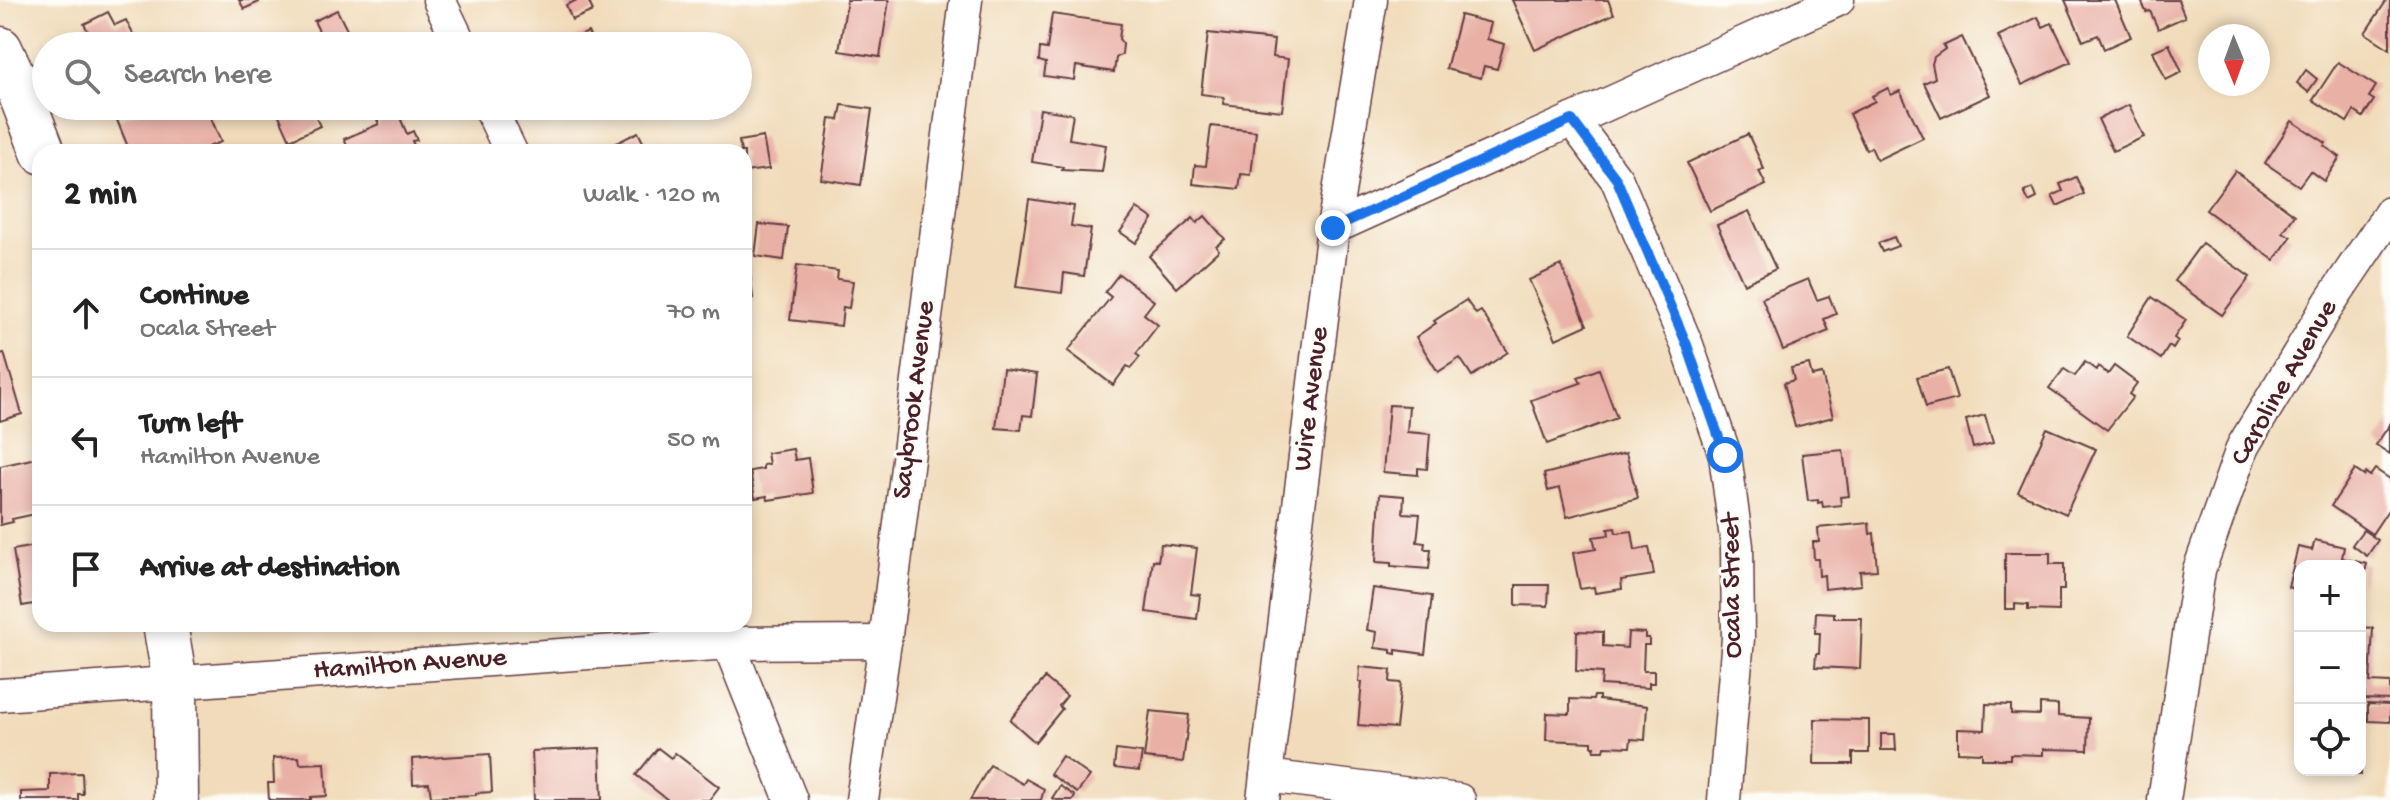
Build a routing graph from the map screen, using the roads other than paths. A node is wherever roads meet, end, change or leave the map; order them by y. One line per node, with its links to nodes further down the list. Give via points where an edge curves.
1 (439, 0): 5 (street)
2 (966, 0): 15 (street, Saybrook Avenue)
3 (1371, 0): 12 (street, Wire Avenue)
4 (1838, 0): 8 (street)
5 (454, 32)
6 (0, 49): 9 (street)
7 (496, 120): 10 (street)
8 (1572, 120): 12 (street); 23 (street, Ocala Street, via 1617,180 1687,345 1725,455 1737,546 1738,638)
9 (40, 144)
10 (507, 144)
11 (2390, 213): 24 (street, Caroline Avenue, via 2243,446 2199,570)
12 (1333, 228): 18 (street, Wire Avenue)
13 (166, 632): 16 (street)
14 (724, 633): 15 (street, Hamilton Avenue); 16 (street, Hamilton Avenue); 20 (street)
15 (885, 642): 21 (street, Saybrook Avenue)
16 (175, 682): 17 (street, Hamilton Avenue); 19 (street)
17 (0, 695)
18 (1264, 788): 22 (street)
19 (176, 800)
20 (791, 800)
21 (862, 800)
22 (1459, 800)
23 (1724, 800)
24 (2164, 800)

